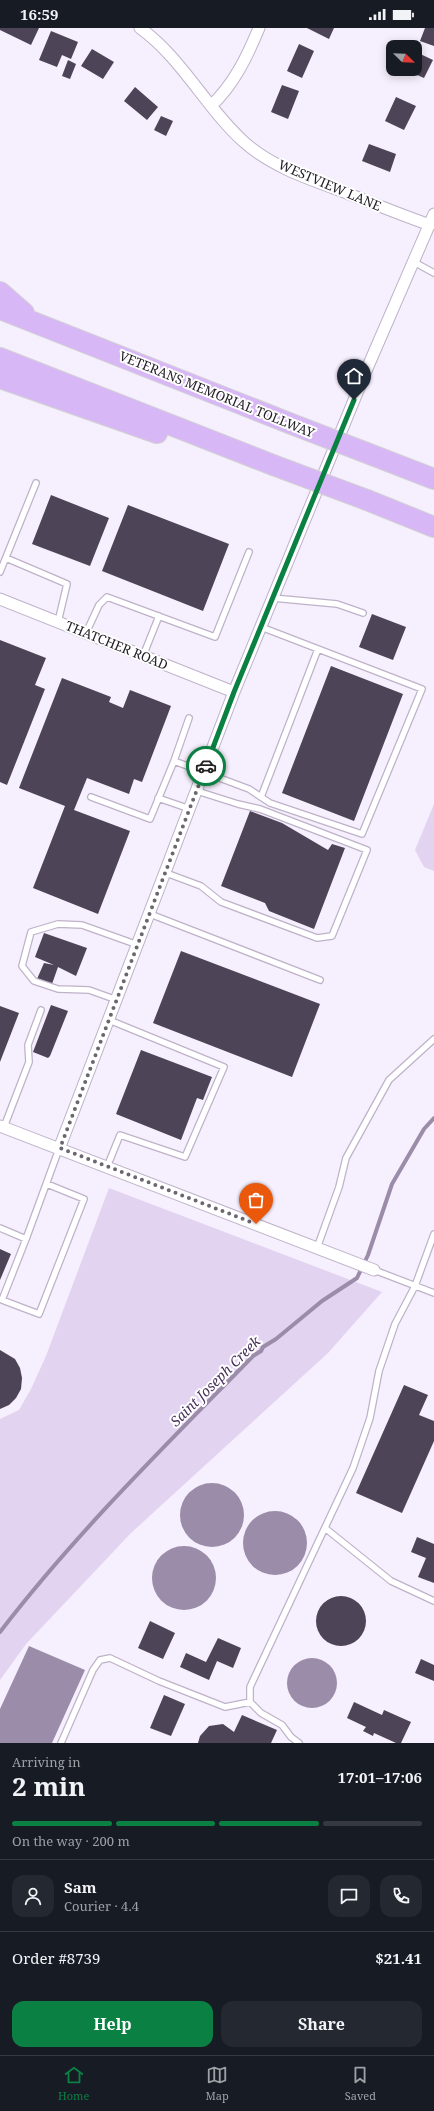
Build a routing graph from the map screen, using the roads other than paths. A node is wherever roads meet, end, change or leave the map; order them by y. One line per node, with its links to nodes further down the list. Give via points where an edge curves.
1 (140, 28): 3 (street, WESTVIEW LANE, via 170,55)
2 (259, 28): 3 (street, via 238,73)
3 (211, 106): 5 (street, WESTVIEW LANE, via 244,142 288,170)
4 (434, 214): 5 (street)
5 (430, 225): 6 (street)
6 (414, 262): 7 (lane); 20 (street, via 366,371)
7 (434, 273)
8 (0, 292): 10 (highway)
9 (0, 309): 10 (highway, VETERANS MEMORIAL TOLLWAY)
10 (34, 322): 14 (highway, VETERANS MEMORIAL TOLLWAY, bridge)
11 (0, 358): 13 (highway)
12 (0, 378): 13 (highway, via 184,442)
13 (238, 450): 16 (highway, bridge)
14 (434, 479)
15 (36, 483): 18 (lane)
16 (434, 527)
17 (249, 552): 23 (lane, via 215,637)
18 (6, 558): 19 (lane); 24 (lane, via 67,584)
19 (0, 572)
20 (273, 598): 22 (lane, via 337,604); 25 (street)
21 (0, 599): 24 (street, THATCHER ROAD)
22 (363, 614)
23 (159, 616): 26 (lane, via 107,596 99,605); 28 (lane)
24 (58, 622): 26 (street, THATCHER ROAD)
25 (261, 627): 27 (lane); 29 (street)
26 (86, 633): 28 (street, THATCHER ROAD)
27 (318, 649): 35 (lane); 35 (lane, via 422,689 362,834 270,803)
28 (143, 656): 29 (street, THATCHER ROAD)
29 (234, 692): 32 (street)
30 (189, 718): 31 (lane)
31 (174, 761): 32 (lane); 36 (lane)
32 (204, 772): 33 (street); 35 (lane, via 249,789)
33 (197, 791): 37 (street); 38 (lane, via 260,809 367,850 332,936 317,938 221,902 201,886)
34 (92, 797): 36 (lane, via 150,818)
35 (261, 797)
36 (158, 798): 37 (lane)
37 (190, 809): 38 (street)
38 (166, 874): 39 (street)
39 (150, 914): 40 (street); 41 (lane)
40 (138, 945): 42 (street); 42 (lane, via 82,925 58,924 31,932 22,966 34,980 58,989 88,990)
41 (320, 980)
42 (117, 1000): 44 (street)
43 (41, 1010): 46 (lane, via 28,1045 29,1062)
44 (109, 1020): 47 (street); 48 (lane, via 224,1067 185,1157 120,1135)
45 (434, 1039): 53 (lane, via 389,1080 346,1158 339,1187)
46 (2, 1126): 47 (street)
47 (60, 1148): 48 (street); 49 (lane)
48 (107, 1167): 53 (street)
49 (47, 1184): 52 (lane); 52 (lane, via 84,1199 39,1314 2,1300)
50 (0, 1228): 52 (lane)
51 (434, 1234): 55 (lane)
52 (26, 1239)
53 (317, 1248): 54 (street)
54 (374, 1270): 55 (lane)
55 (415, 1286): 56 (lane); 57 (lane, via 395,1324 379,1371 370,1418 353,1468)
56 (434, 1293)
57 (325, 1528): 58 (lane, via 391,1581); 59 (lane, via 250,1687)
58 (434, 1601)
59 (250, 1702): 60 (lane, via 225,1707 110,1658 100,1660 93,1670); 61 (lane, via 282,1725)
60 (61, 1743)
61 (299, 1743)

